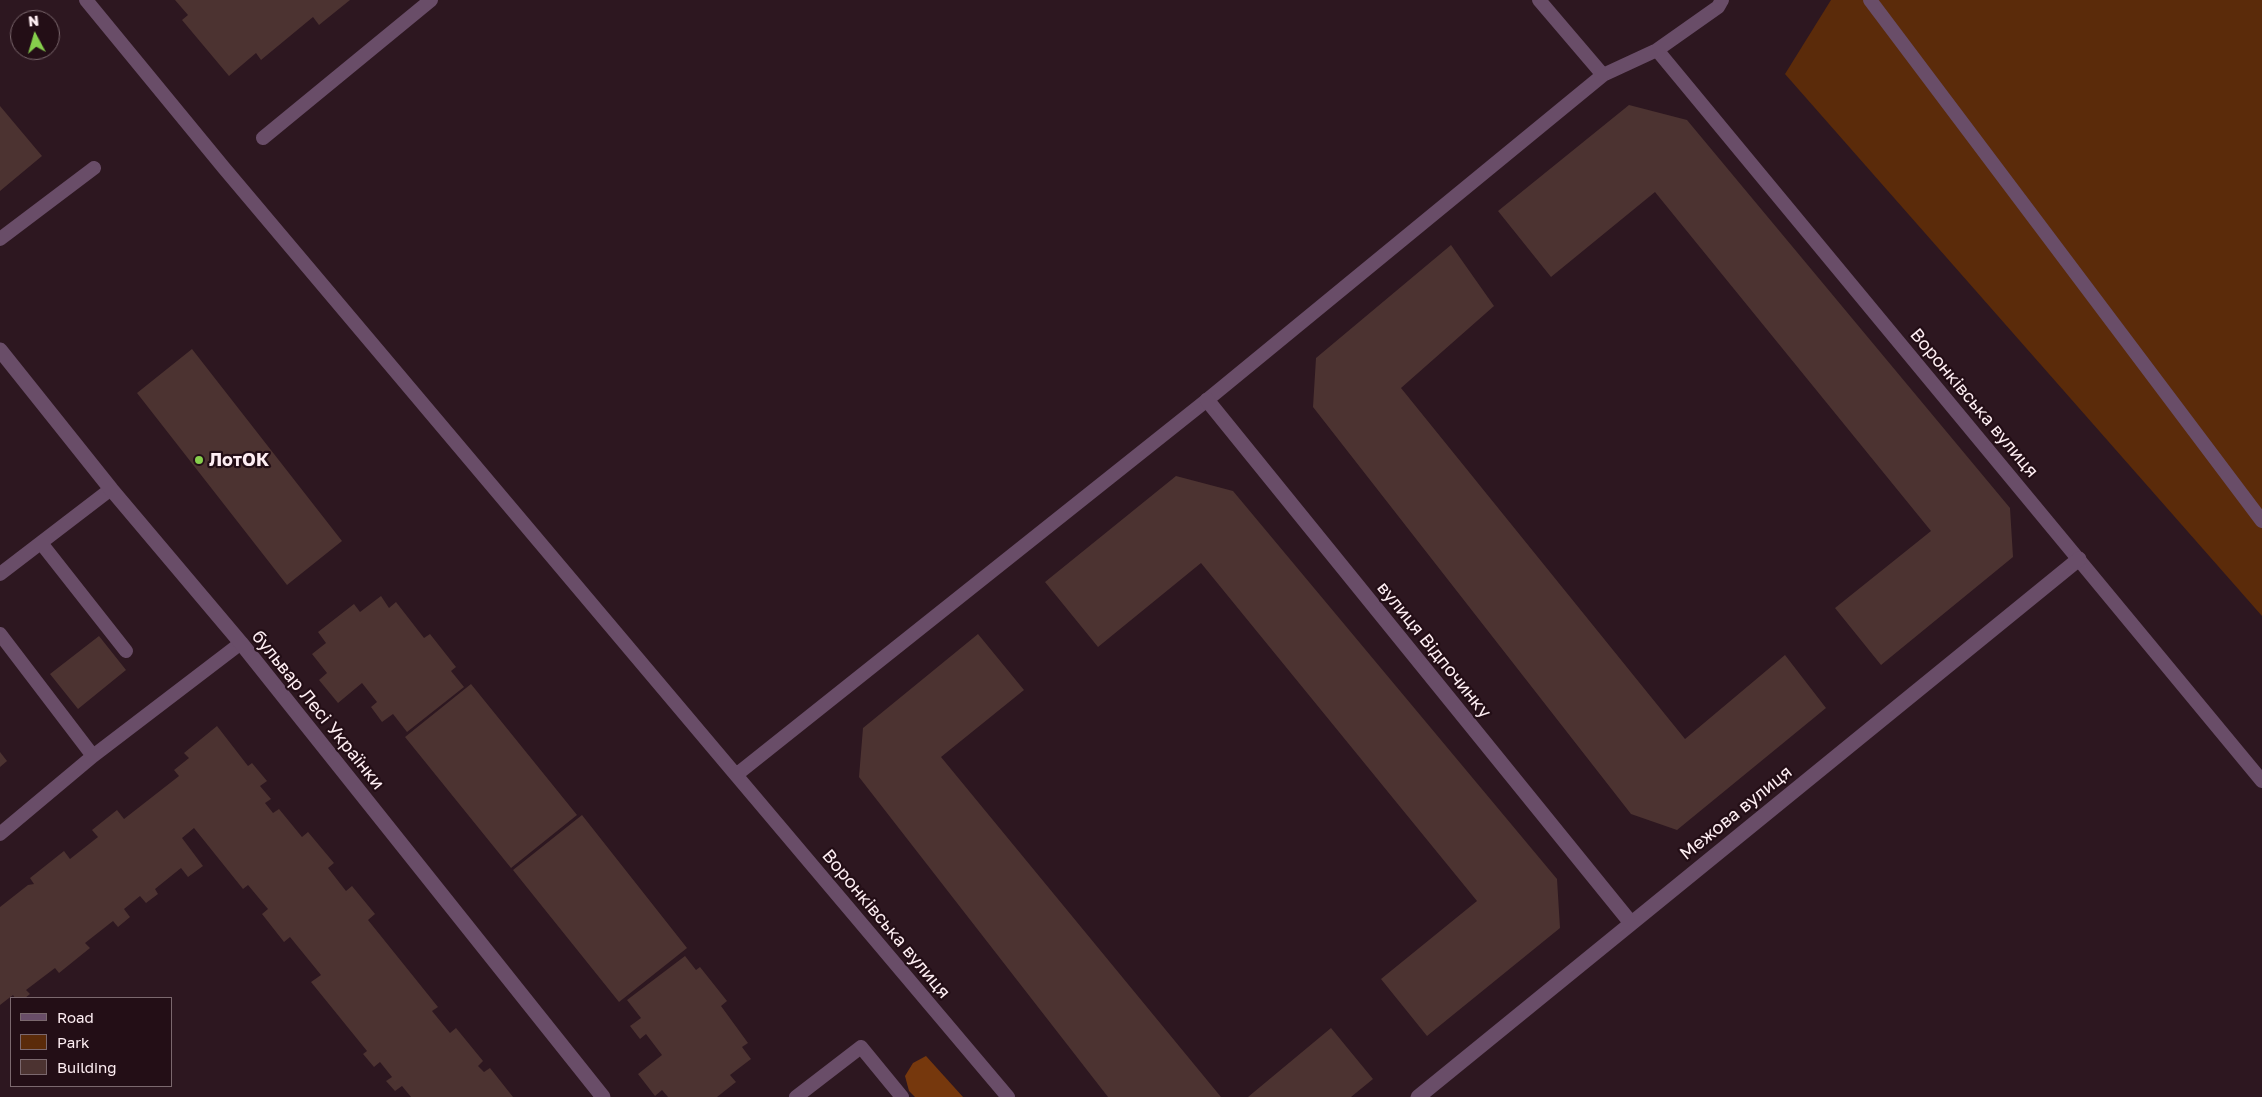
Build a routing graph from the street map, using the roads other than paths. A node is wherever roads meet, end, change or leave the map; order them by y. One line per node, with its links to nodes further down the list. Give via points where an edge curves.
1 (86, 0): 22 (lane, Воронківська вулиця)
2 (431, 0): 8 (lane)
3 (1538, 0): 7 (lane)
4 (1722, 0): 6 (lane)
5 (1870, 0): 14 (lane)
6 (1657, 50): 7 (lane); 16 (lane, Воронківська вулиця)
7 (1603, 76): 12 (lane)
8 (263, 138)
9 (94, 168): 10 (lane)
10 (0, 239)
11 (0, 350): 13 (street, бульвар Лесі Українки)
12 (1207, 400): 22 (lane); 25 (street, вулиця Відпочинку)
13 (111, 489): 15 (lane); 19 (street, бульвар Лесі Українки)
14 (2262, 521)
15 (42, 543): 17 (lane); 20 (lane)
16 (2079, 559): 23 (lane, Воронківська вулиця); 25 (street, Межова вулиця)
17 (0, 574)
18 (0, 634): 21 (lane)
19 (241, 643): 21 (lane); 26 (street, бульвар Лесі Українки)
20 (126, 651)
21 (93, 756): 24 (lane)
22 (736, 776): 29 (lane, Воронківська вулиця)
23 (2262, 781)
24 (0, 834)
25 (1631, 923): 30 (street, Межова вулиця)
26 (603, 1097)
27 (796, 1097): 28 (lane, via 861,1047)
28 (902, 1097)
29 (1008, 1097)
30 (1418, 1097)

